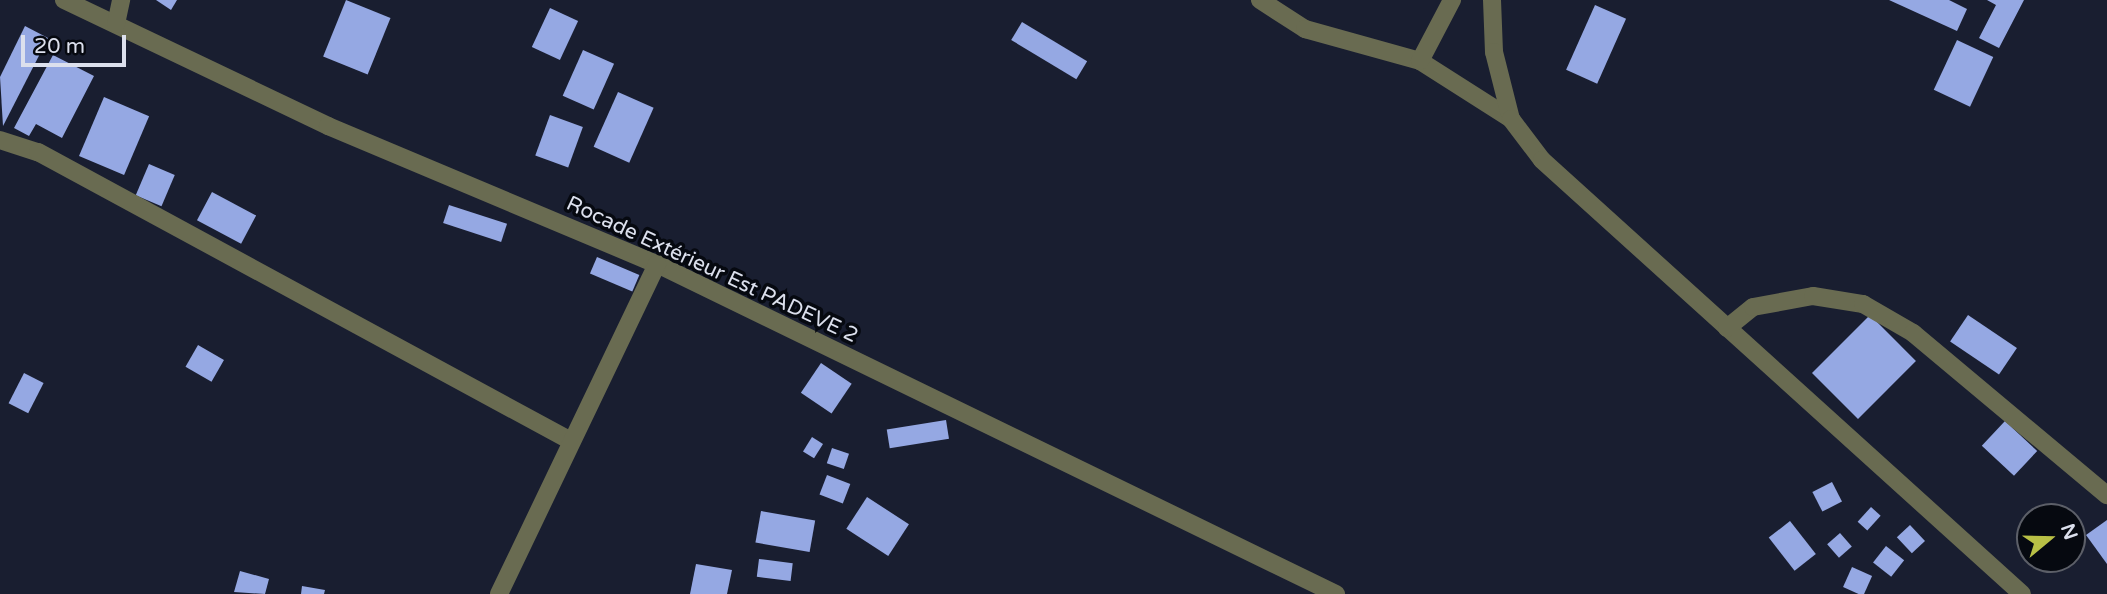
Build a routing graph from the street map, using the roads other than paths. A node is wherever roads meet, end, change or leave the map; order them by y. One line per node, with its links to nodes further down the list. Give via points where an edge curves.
1 (64, 0): 6 (street, Rocade Extérieur Est PADEVE 2)
2 (121, 0): 6 (street)
3 (1259, 0): 7 (street, via 1305,29)
4 (1452, 0): 7 (street)
5 (1492, 0): 8 (street, via 1494,52)
6 (116, 24): 10 (street, Rocade Extérieur Est PADEVE 2, via 328,126)
7 (1420, 61): 8 (street)
8 (1511, 119): 11 (street, via 1542,160)
9 (0, 140): 12 (street, via 38,152)
10 (656, 264): 12 (street); 15 (street, Rocade Extérieur Est PADEVE 2)
11 (1727, 328): 13 (street, via 1753,307 1813,296 1863,304 1913,333); 16 (street)
12 (569, 440): 14 (street)
13 (2107, 495)
14 (499, 594)
15 (1336, 594)
16 (2022, 594)

